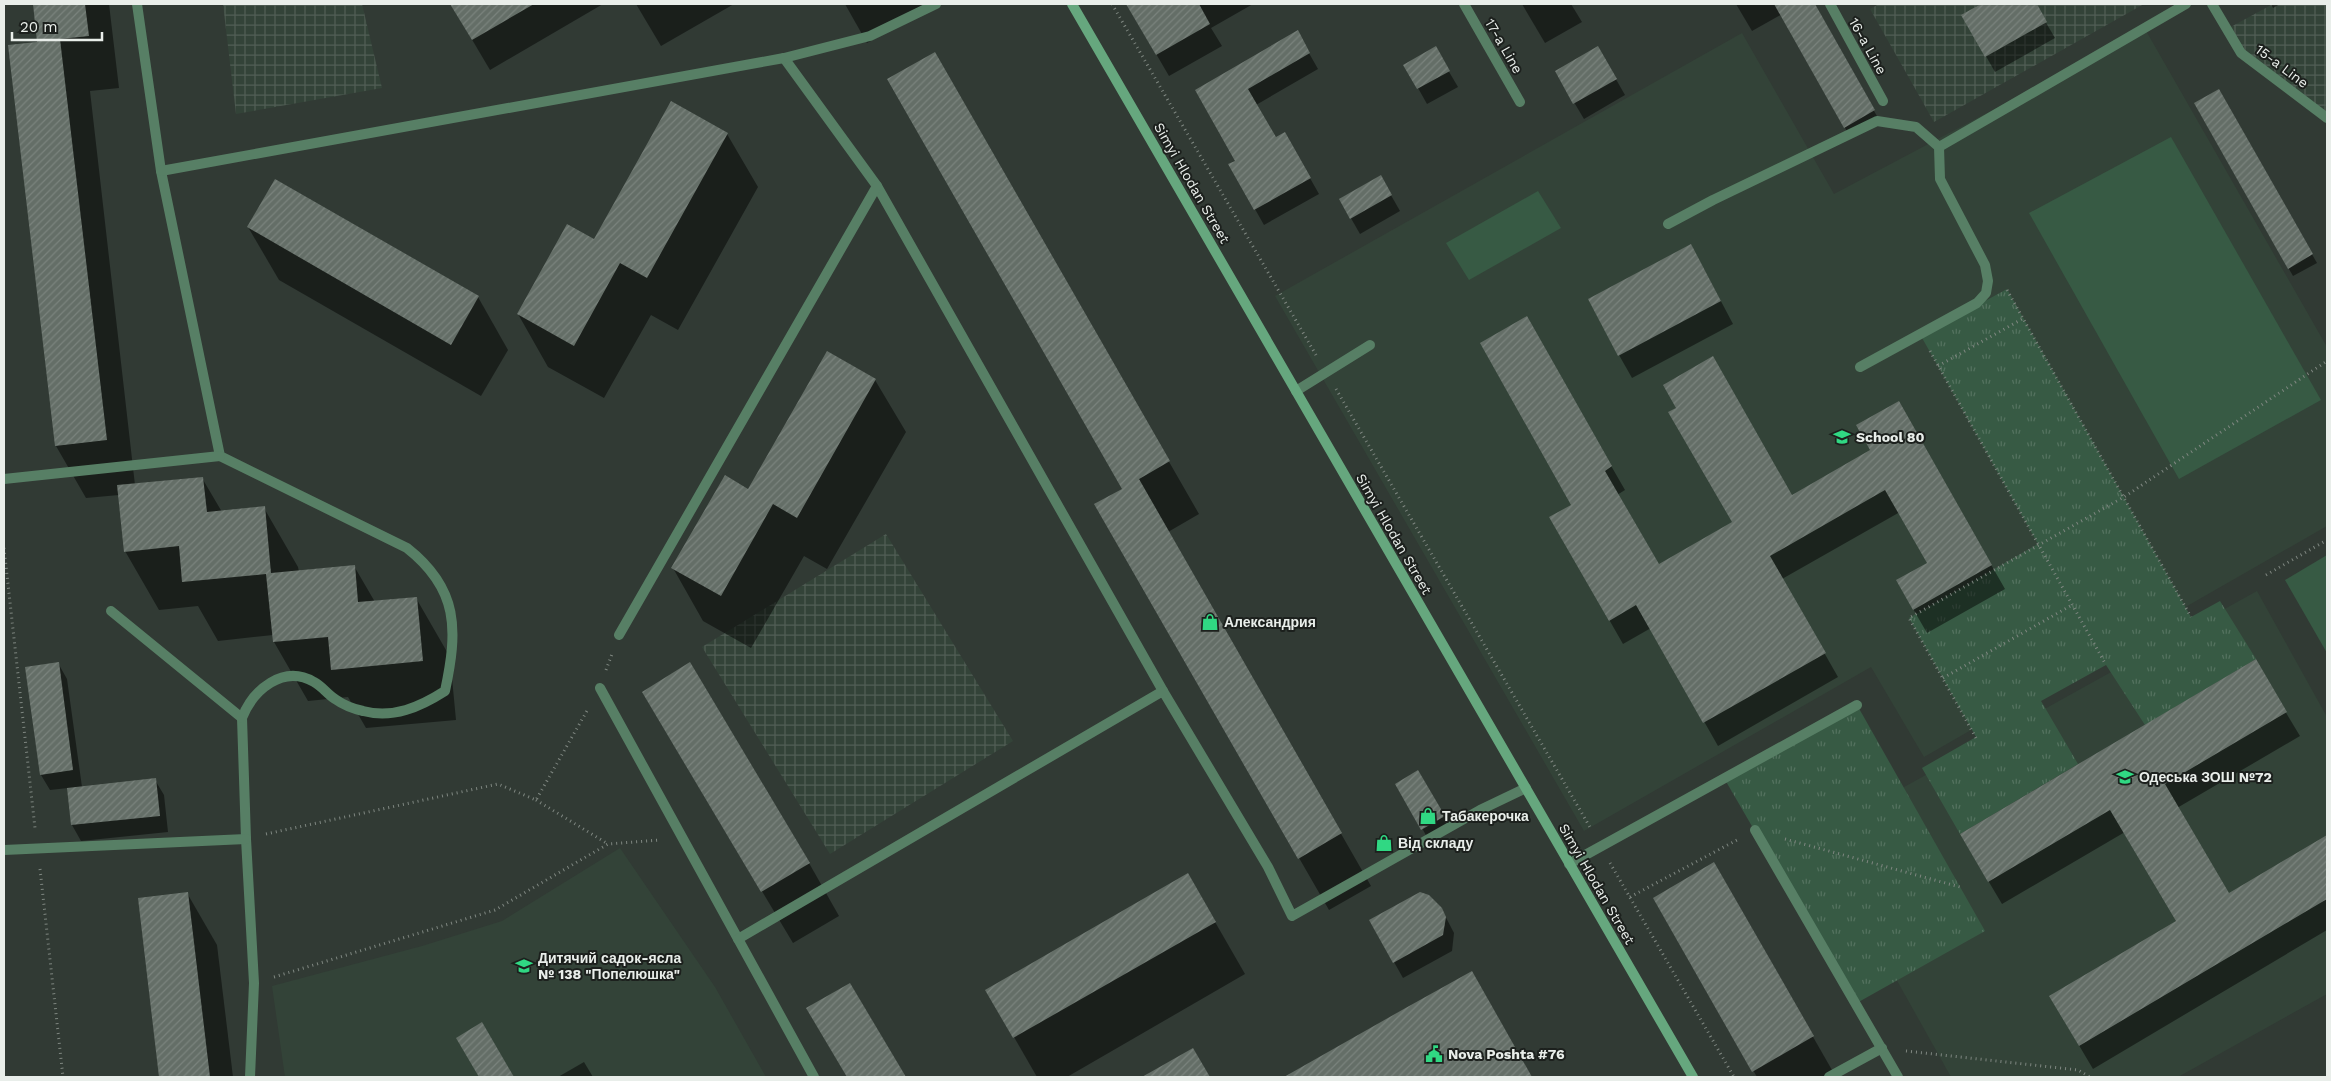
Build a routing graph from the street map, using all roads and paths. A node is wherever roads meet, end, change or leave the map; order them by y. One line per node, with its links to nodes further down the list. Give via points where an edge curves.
1 (137, 4): 14 (street)
2 (936, 4): 9 (street, via 870,36)
3 (1072, 4): 25 (street, Simyi Hlodan Street)
4 (1112, 4): 24 (path)
5 (1464, 4): 11 (street, 17-a Line)
6 (1830, 4): 10 (street, 16-a Line)
7 (2186, 4): 13 (street)
8 (2212, 4): 12 (street, 15-a Line, via 2241,53)
9 (784, 58): 14 (street); 15 (street)
10 (1883, 101)
11 (1520, 102)
12 (2327, 118)
13 (1939, 147): 16 (street, via 1916,127 1877,121); 23 (street, via 1940,179 1985,265 1986,293 1977,303)
14 (161, 171): 26 (street)
15 (877, 186): 36 (street); 40 (street)
16 (1668, 224)
17 (1998, 294): 18 (path, via 2006,289)
18 (2024, 318): 22 (path); 28 (path)
19 (1926, 344): 22 (path)
20 (1370, 345): 24 (street)
21 (2327, 362): 28 (path)
22 (1938, 366): 30 (path)
23 (1860, 367)
24 (1326, 371): 25 (street); 50 (path)
25 (1296, 391): 44 (street, Simyi Hlodan Street)
26 (220, 456): 27 (street); 42 (street, via 407,548 427,564 442,585 450,610 454,651 445,691 420,706 392,713 363,711 336,700 314,681 284,678 269,682 257,691)
27 (4, 479)
28 (2124, 497): 30 (path); 35 (path)
29 (2327, 540): 32 (path)
30 (2038, 544): 33 (path); 38 (path, via 1909,618)
31 (4, 548): 51 (path)
32 (2266, 575)
33 (2072, 605): 37 (path); 38 (path)
34 (111, 611): 42 (street)
35 (2191, 617)
36 (618, 635): 39 (path)
37 (2106, 665)
38 (1942, 678): 43 (path)
39 (600, 688): 45 (path); 48 (street)
40 (1163, 691): 44 (street, via 1268,867 1292,916 1480,810); 56 (street)
41 (1857, 705): 50 (street)
42 (242, 718): 47 (street)
43 (1976, 738)
44 (1526, 788): 53 (street, Simyi Hlodan Street)
45 (536, 800): 47 (path, via 498,784); 49 (path)
46 (1755, 830): 54 (path); 55 (path); 58 (street)
47 (246, 839): 51 (street); 57 (street)
48 (683, 839): 49 (path); 56 (street)
49 (608, 844): 57 (path, via 496,910)
50 (1601, 847): 53 (street); 55 (path)
51 (37, 848): 52 (street); 59 (path)
52 (4, 850)
53 (1569, 864): 62 (street, Simyi Hlodan Street)
54 (1960, 887)
55 (1630, 897): 63 (path)
56 (738, 939): 61 (street)
57 (254, 983): 60 (street)
58 (1882, 1048): 64 (street); 65 (street); 66 (path, via 2078,1070)
59 (63, 1077)
60 (250, 1077)
61 (814, 1077)
62 (1693, 1077)
63 (1734, 1077)
64 (1829, 1077)
65 (1898, 1077)
66 (2090, 1077)

